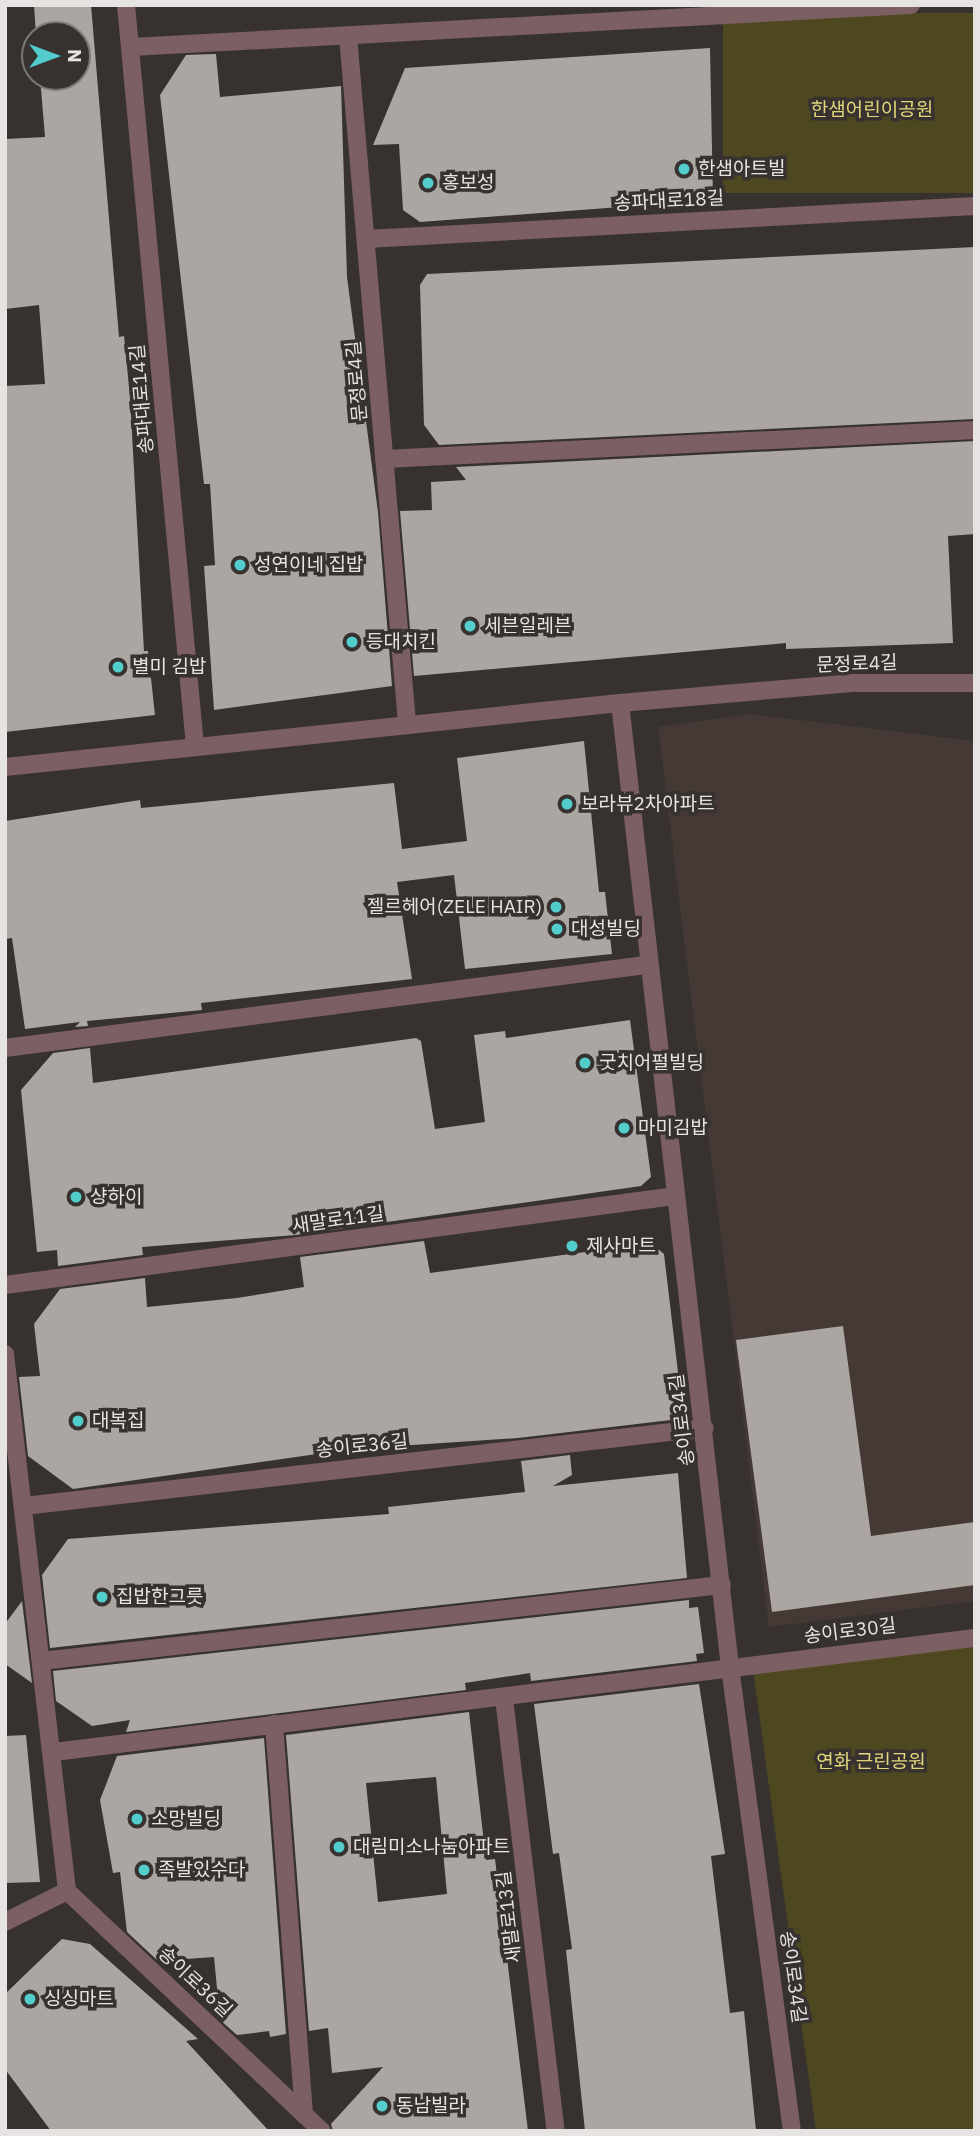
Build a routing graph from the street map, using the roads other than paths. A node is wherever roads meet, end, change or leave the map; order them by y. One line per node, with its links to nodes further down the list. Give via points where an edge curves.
1 (126, 5): 5 (street, 송파대로14길)
2 (911, 5): 3 (street)
3 (800, 9): 4 (street)
4 (348, 36): 5 (street); 7 (street, 문정로4길)
5 (131, 47): 13 (street, 송파대로14길)
6 (975, 206): 7 (street, 송파대로18길)
7 (366, 239): 9 (street, 문정로4길)
8 (975, 430): 9 (street)
9 (384, 459): 12 (street, 문정로4길)
10 (975, 683): 11 (street, 문정로4길, via 852,683)
11 (620, 703): 12 (street, 문정로4길); 15 (street, 송이로34길)
12 (407, 723): 13 (street, 문정로4길)
13 (195, 746): 14 (street, 문정로4길)
14 (5, 768)
15 (646, 965): 16 (street); 17 (street, 송이로34길)
16 (5, 1048)
17 (676, 1196): 18 (street, 새말로11길); 20 (street, 송이로34길)
18 (5, 1285)
19 (5, 1354): 21 (street)
20 (705, 1428): 21 (street, 송이로36길); 22 (street, 송이로34길)
21 (23, 1506): 24 (street)
22 (722, 1585): 24 (street); 25 (street, 송이로34길)
23 (975, 1638): 25 (street, 송이로30길)
24 (41, 1661): 28 (street)
25 (730, 1667): 26 (street); 34 (street, 송이로34길)
26 (503, 1698): 27 (street); 33 (street, 새말로13길)
27 (274, 1724): 28 (street); 31 (street)
28 (54, 1752): 29 (street)
29 (67, 1891): 30 (street); 31 (street, 송이로36길)
30 (5, 1922)
31 (303, 2114): 32 (street, 송이로36길)
32 (323, 2131)
33 (556, 2131)
34 (792, 2131)

